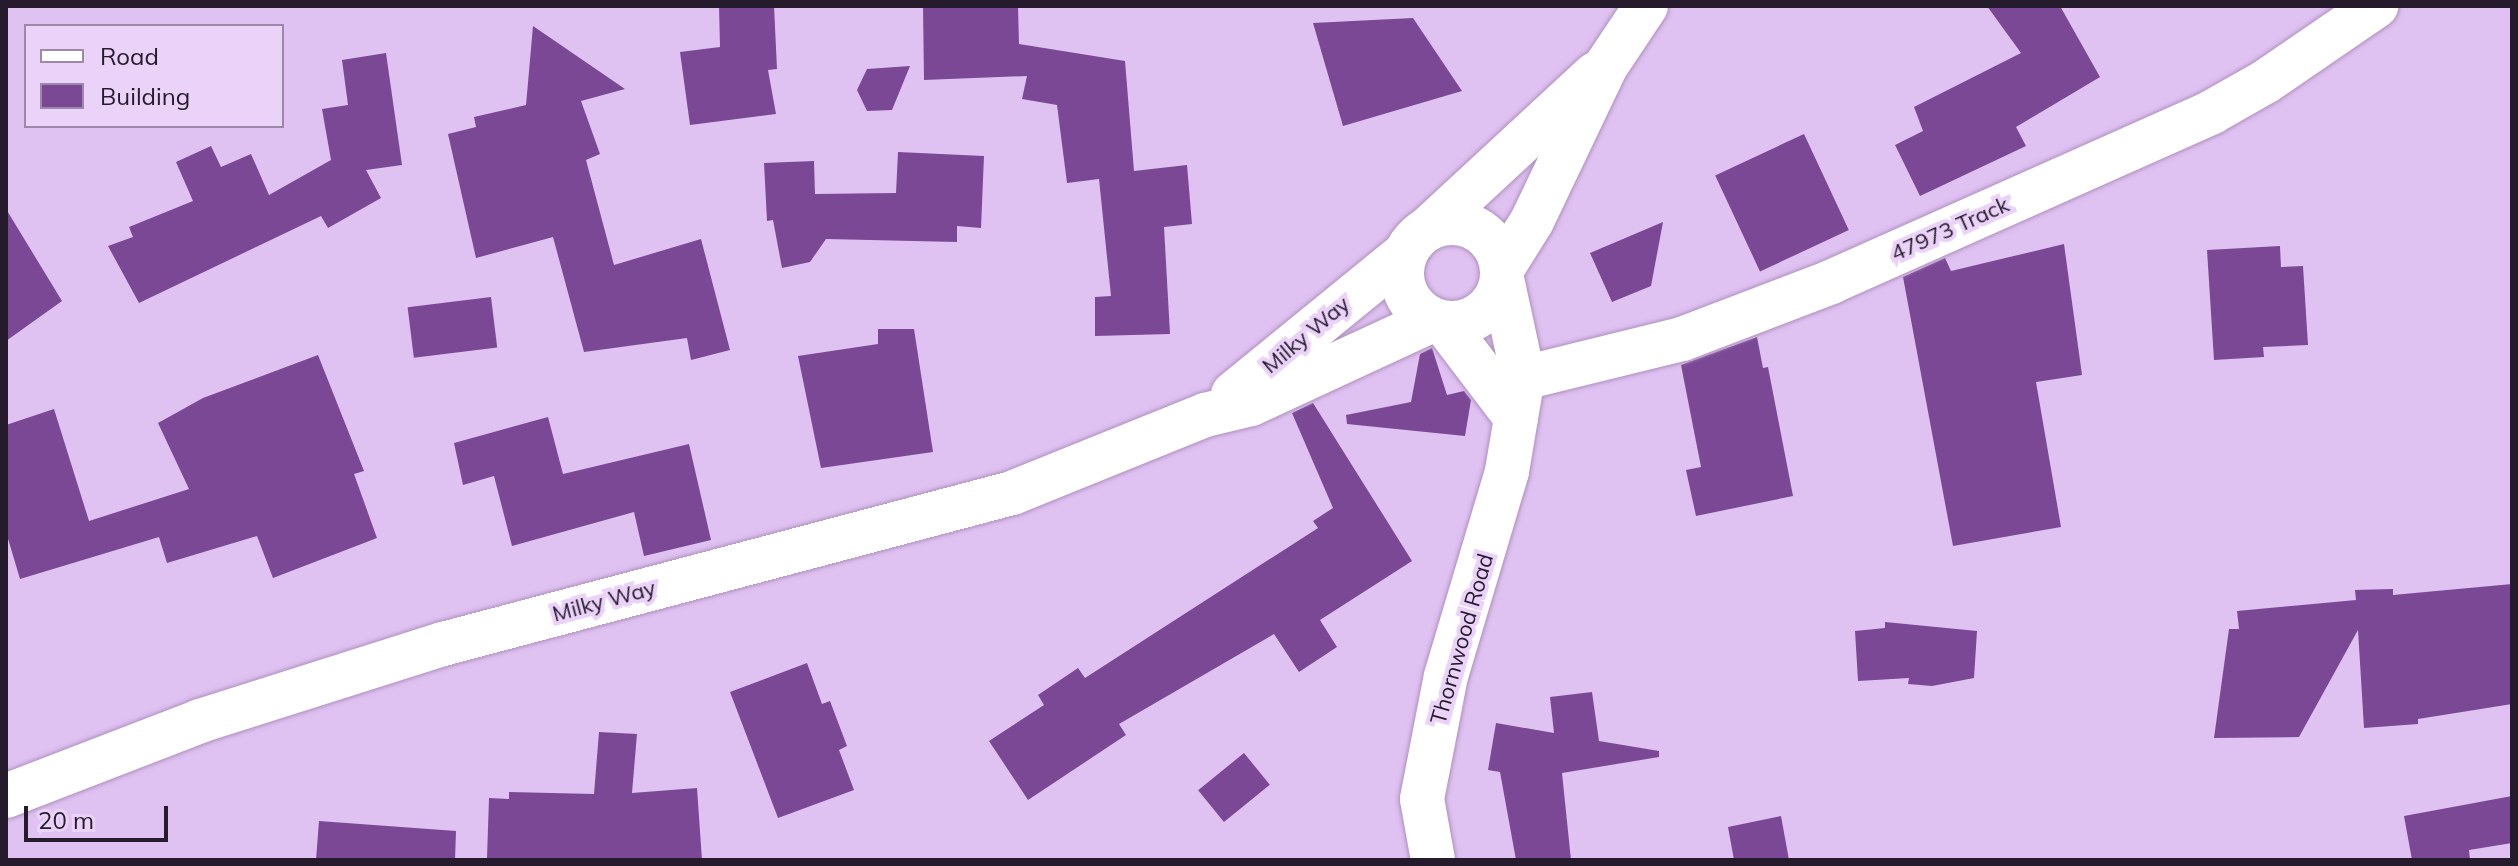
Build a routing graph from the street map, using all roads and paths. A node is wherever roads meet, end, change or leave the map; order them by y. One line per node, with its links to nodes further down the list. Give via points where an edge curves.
1 (1646, 6): 3 (street, Milky Way)
2 (2376, 6): 7 (street, 47973 Track, via 2212,112 1831,282 1682,339)
3 (1606, 66): 4 (street, Milky Way); 5 (street, Milky Way)
4 (1418, 240): 5 (street, via 1469,226 1497,251); 6 (street, via 1405,292 1417,310); 8 (street, Milky Way)
5 (1502, 274): 6 (street, via 1482,313); 7 (street, Thornwood Road)
6 (1439, 322): 7 (street); 8 (street, Milky Way, via 1251,404)
7 (1511, 393): 10 (street, Thornwood Road, via 1483,568 1446,676 1422,799)
8 (1205, 415): 9 (street, Milky Way, via 1012,493 443,644 200,721)
9 (6, 796)
10 (1433, 860)

